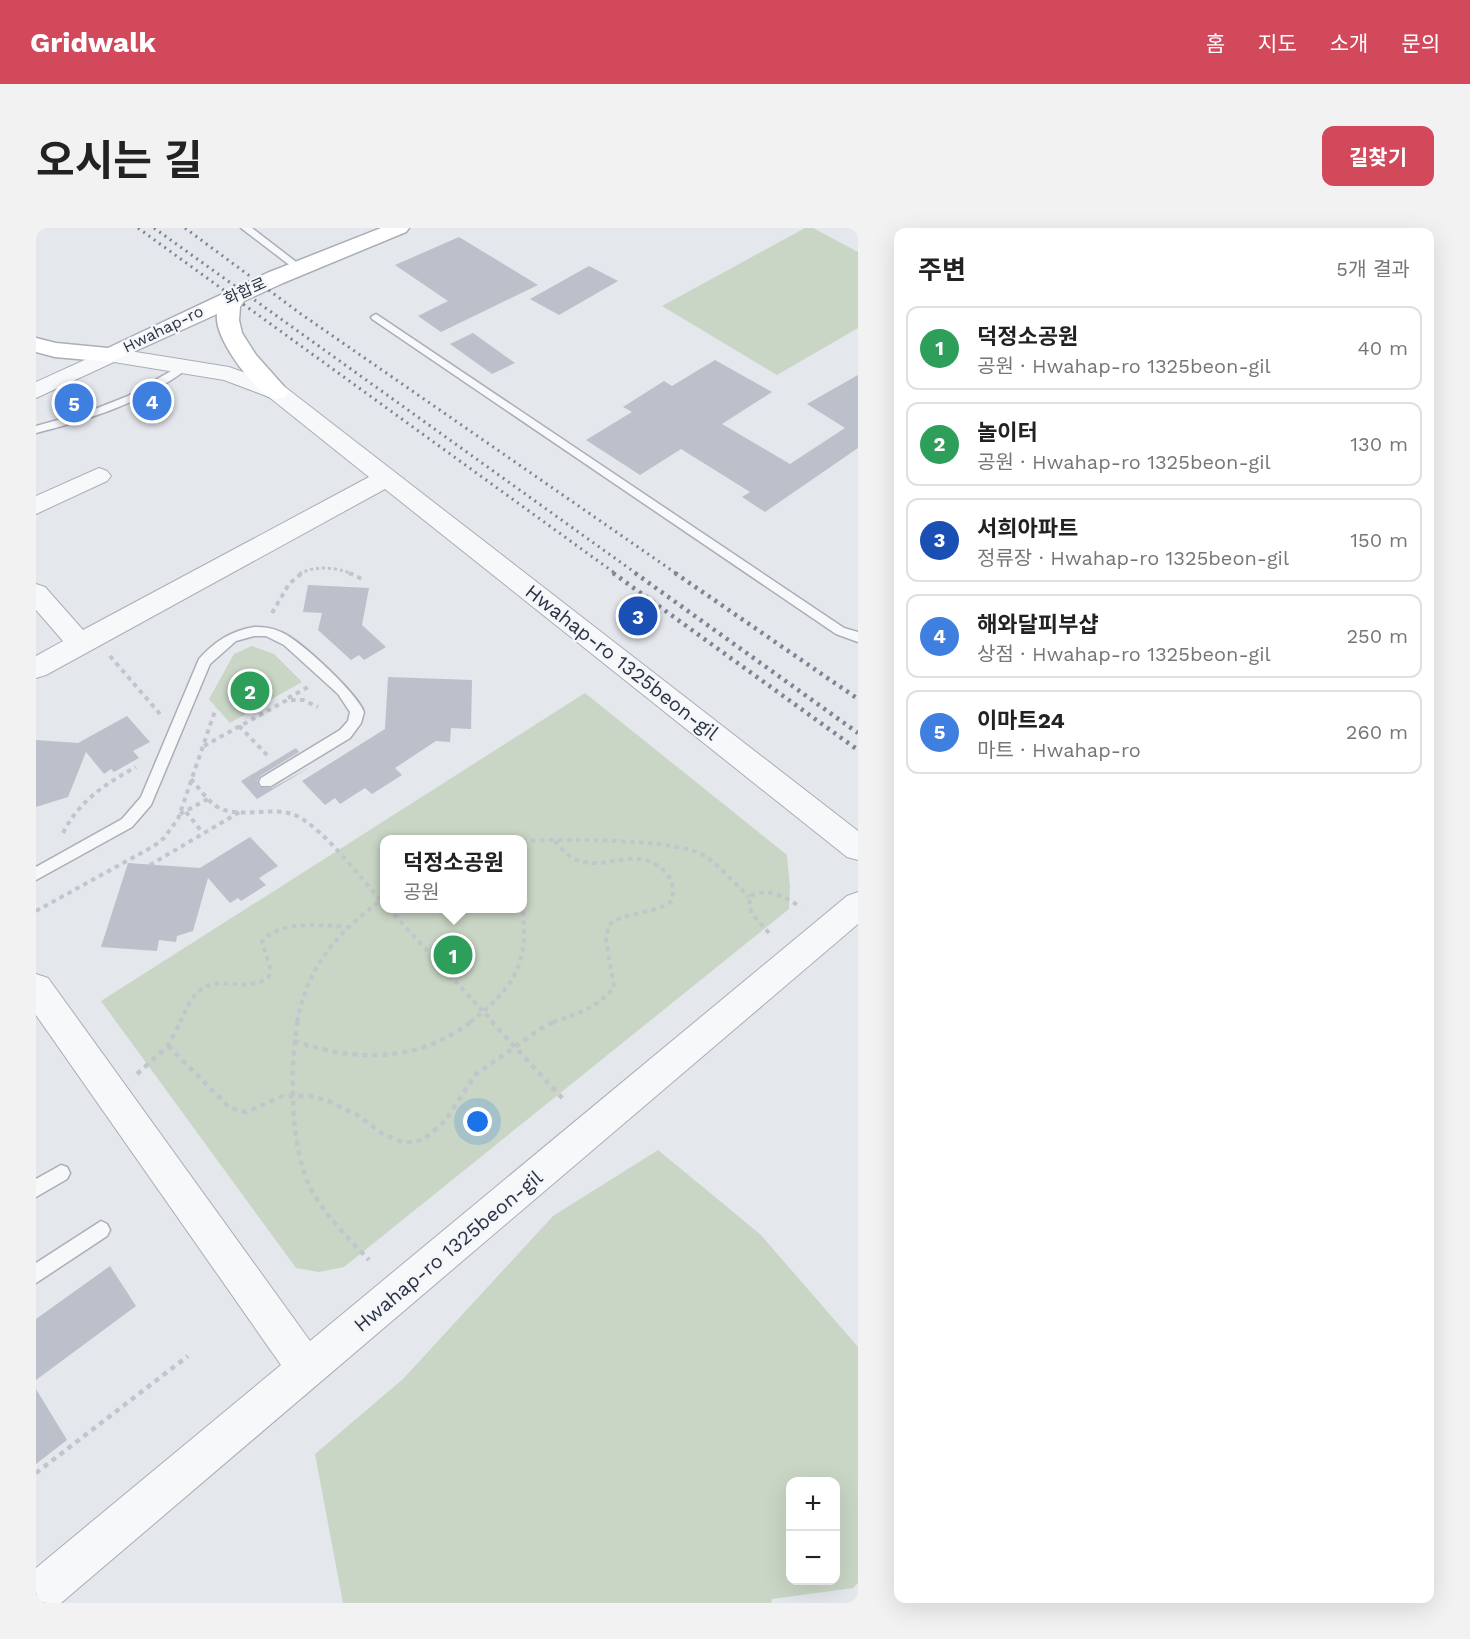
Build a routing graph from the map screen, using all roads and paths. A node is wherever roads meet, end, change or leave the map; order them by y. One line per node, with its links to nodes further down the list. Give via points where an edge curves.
1 (246, 228): 3 (lane)
2 (399, 228): 3 (main road)
3 (299, 268): 4 (main road, 화합로)
4 (237, 295): 5 (main road, 화합로); 11 (main road, via 229,306 228,328)
5 (215, 304): 8 (main road, Hwahap-ro)
6 (376, 317): 19 (lane, via 840,631)
7 (36, 345): 8 (main road, Hwahap-ro)
8 (111, 355): 9 (street, Hwahap-ro 1325beon-gil); 10 (street, Hwahap-ro)
9 (183, 367): 11 (street, Hwahap-ro 1325beon-gil, via 229,374); 12 (lane, via 145,393)
10 (43, 388)
11 (277, 392): 14 (street, Hwahap-ro 1325beon-gil)
12 (36, 430)
13 (99, 476): 15 (street)
14 (384, 478): 20 (street); 41 (street, Hwahap-ro 1325beon-gil)
15 (36, 506)
16 (362, 579): 18 (path, via 351,572 311,569 292,579)
17 (36, 593): 20 (street)
18 (269, 619)
19 (858, 637)
20 (80, 644): 22 (street)
21 (110, 655): 26 (path)
22 (36, 668)
23 (315, 683): 24 (path)
24 (274, 706): 25 (path, via 293,699); 27 (path)
25 (318, 706)
26 (165, 719)
27 (239, 726): 28 (path); 29 (path)
28 (204, 746)
29 (267, 755)
30 (138, 766): 38 (path, via 79,806)
31 (192, 779): 33 (path)
32 (266, 782): 43 (lane, via 345,734 357,712 350,699 289,642 267,631 249,631 225,640 204,662 153,787 136,815)
33 (208, 799): 34 (path, via 221,808); 35 (path)
34 (243, 810): 37 (path); 45 (path, via 272,810 299,816)
35 (186, 812): 36 (path); 37 (path)
36 (180, 815)
37 (203, 833): 42 (path)
38 (56, 840)
39 (554, 840): 40 (path); 44 (path, via 664,844 693,850 705,856); 57 (path, via 577,860 644,858 669,876 675,892 672,902 662,908 612,921 606,940 614,987 606,998 593,1008 546,1025)
40 (527, 841)
41 (858, 848)
42 (150, 865)
43 (36, 874)
44 (749, 897): 48 (path, via 774,892); 52 (path, via 750,915)
45 (380, 898)
46 (380, 903): 51 (path)
47 (858, 905): 67 (street, Hwahap-ro 1325beon-gil)
48 (801, 908)
49 (392, 913): 54 (path)
50 (524, 913): 54 (path, via 526,942 520,966 507,991)
51 (347, 927): 55 (path, via 308,980 296,1017); 56 (path, via 306,924 267,934 262,942 269,976 257,983 214,982 204,986 195,994)
52 (769, 933)
53 (36, 988): 67 (street)
54 (483, 1013): 55 (path, via 440,1041 381,1056 344,1054); 57 (path)
55 (294, 1041): 59 (path)
56 (168, 1046): 58 (path); 59 (path, via 230,1108 246,1112 283,1096)
57 (514, 1046): 59 (path, via 476,1074 446,1121 423,1140 405,1143 328,1101 309,1095); 60 (path)
58 (137, 1074)
59 (293, 1096): 64 (path, via 306,1179 345,1235)
60 (565, 1101)
61 (61, 1173): 62 (lane)
62 (36, 1190)
63 (101, 1230): 65 (lane)
64 (369, 1260)
65 (36, 1274)
66 (188, 1356): 68 (path)
67 (307, 1369): 69 (street, Hwahap-ro 1325beon-gil)
68 (36, 1473)
69 (36, 1596)

